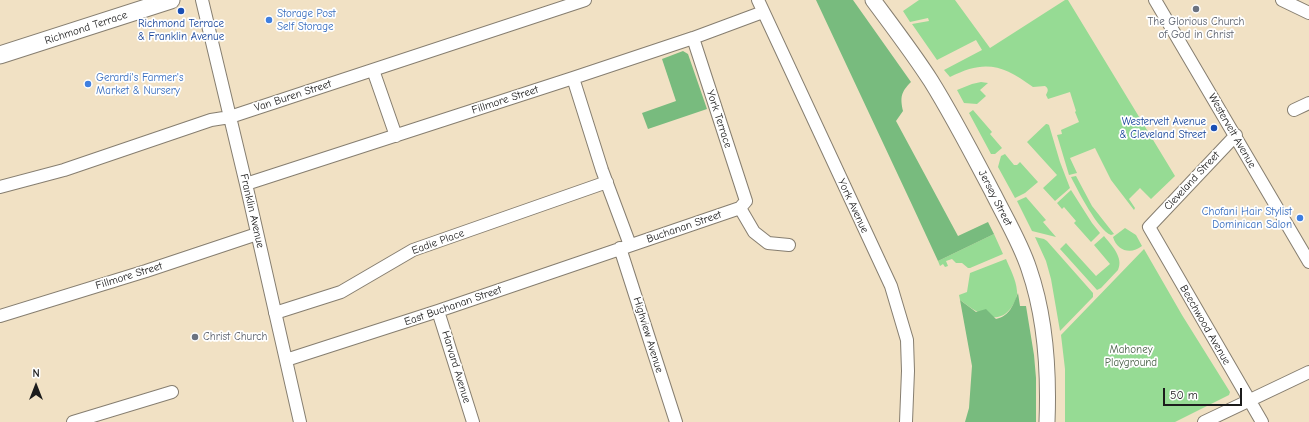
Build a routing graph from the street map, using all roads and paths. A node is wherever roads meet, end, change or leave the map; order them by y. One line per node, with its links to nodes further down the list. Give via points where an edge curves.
1 (171, 0): 11 (main road, Richmond Terrace)
2 (202, 0): 16 (street, Franklin Avenue)
3 (585, 0): 12 (street, Van Buren Street)
4 (758, 0): 8 (street, York Avenue)
5 (873, 0): 41 (street, Jersey Street, via 943,101 1025,257 1035,289 1046,347)
6 (1155, 0): 17 (street, Westervelt Avenue)
7 (1282, 0): 9 (street)
8 (763, 12): 10 (street, Fillmore Street); 40 (street, York Avenue, via 891,286 907,340)
9 (1309, 13)
10 (693, 38): 13 (street, Fillmore Street); 22 (street, York Terrace)
11 (0, 55)
12 (373, 70): 16 (street, Van Buren Street); 18 (street)
13 (573, 78): 18 (street, Fillmore Street); 19 (street, Highview Avenue)
14 (1309, 103): 15 (street)
15 (1294, 110)
16 (230, 117): 20 (street, Franklin Avenue); 21 (street, Van Buren Street, via 211,120 64,170)
17 (1236, 135): 23 (street, Cleveland Street); 25 (street, Westervelt Avenue)
18 (396, 136): 20 (street, Fillmore Street)
19 (607, 182): 27 (street, Highview Avenue); 30 (street, Eadie Place, via 413,250 341,292)
20 (246, 184): 24 (street, Franklin Avenue)
21 (0, 187)
22 (743, 204): 26 (street, York Terrace, via 754,232 768,243); 27 (street, Buchanan Street)
23 (1149, 228): 35 (street, Beechwood Avenue)
24 (257, 234): 30 (street, Franklin Avenue); 31 (street, Fillmore Street)
25 (1304, 242): 28 (street, Westervelt Avenue)
26 (789, 245)
27 (625, 247): 29 (street, East Buchanan Street); 39 (street, Highview Avenue)
28 (1309, 262)
29 (438, 311): 32 (street, East Buchanan Street); 38 (street, Harvard Avenue)
30 (275, 314): 32 (street, Franklin Avenue)
31 (0, 316)
32 (286, 360): 37 (street, Franklin Avenue)
33 (1309, 372): 35 (street)
34 (172, 392): 36 (street)
35 (1249, 400): 42 (street); 43 (street, Beechwood Avenue)
36 (73, 422)
37 (300, 422)
38 (473, 422)
39 (676, 422)
40 (906, 422)
41 (1047, 422)
42 (1204, 422)
43 (1262, 422)

